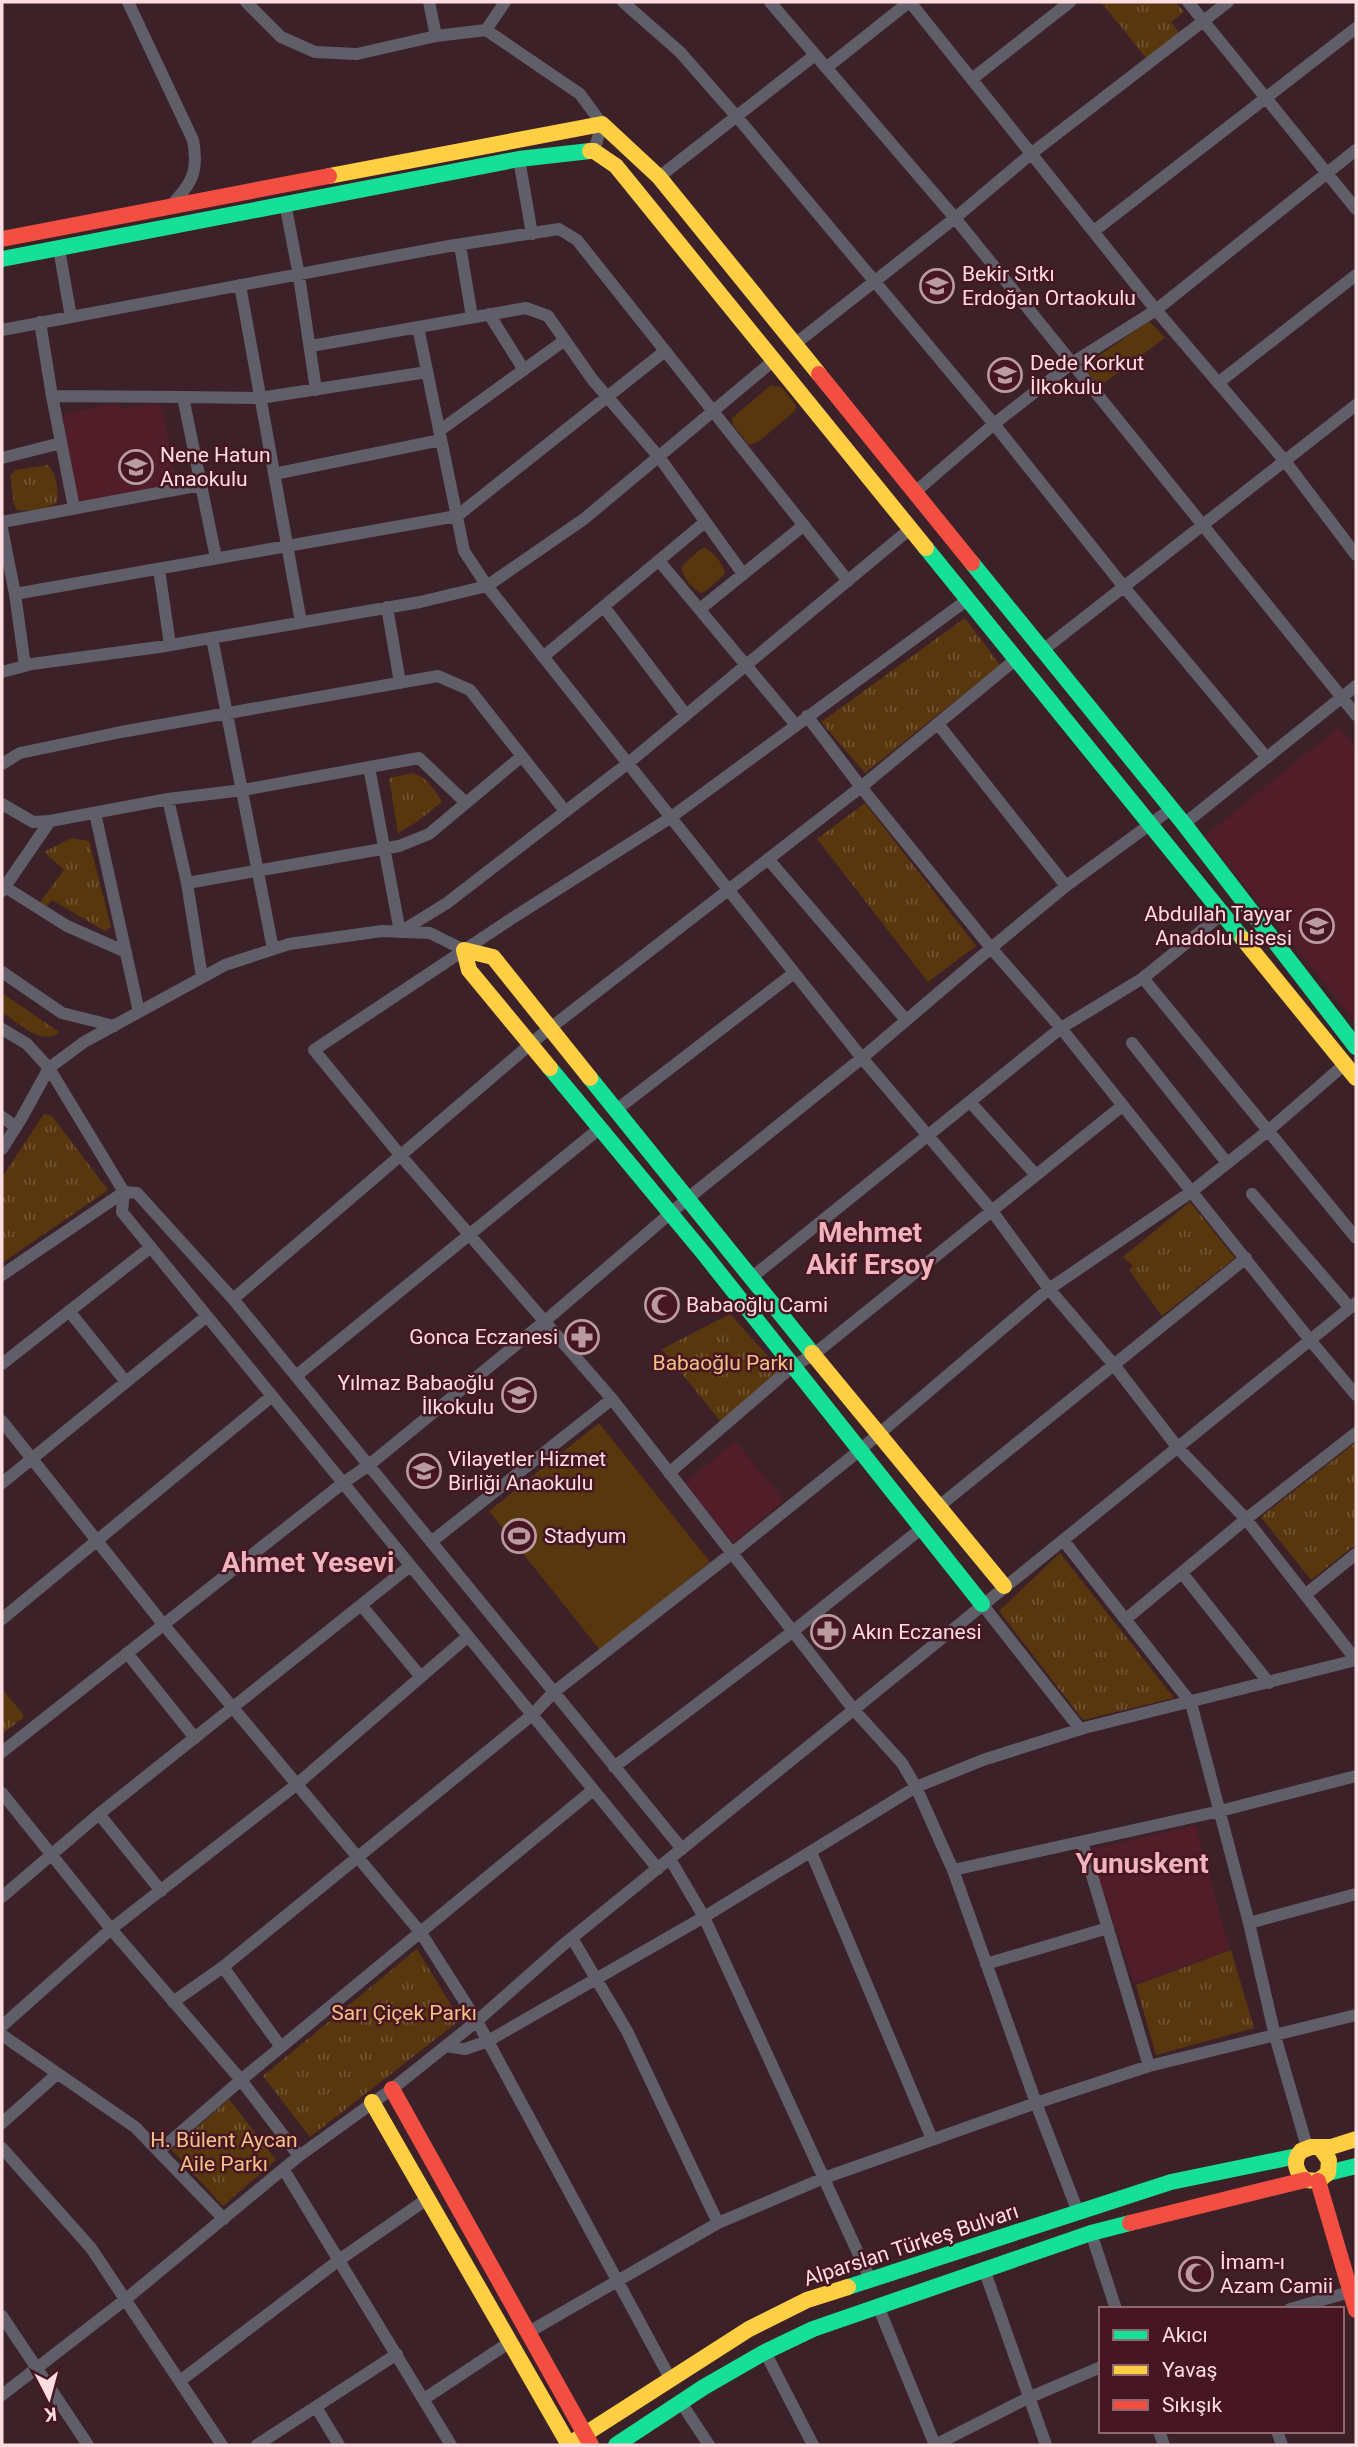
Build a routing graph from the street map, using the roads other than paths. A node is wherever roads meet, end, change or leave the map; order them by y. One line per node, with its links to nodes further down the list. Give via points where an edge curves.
1 (128, 2): 28 (street, via 193,139 193,176)
2 (246, 2): 14 (street, via 281,37 315,52 357,54)
3 (429, 2): 14 (street)
4 (505, 2): 13 (street)
5 (623, 2): 19 (street, via 680,52)
6 (770, 2): 15 (street)
7 (909, 2): 16 (street); 17 (street)
8 (1070, 2): 17 (street)
9 (1188, 2): 11 (street)
10 (1228, 2): 11 (street)
11 (1203, 21): 18 (street); 23 (street)
12 (1356, 28): 18 (street)
13 (486, 30): 14 (street); 20 (street, via 580,94)
14 (436, 36)
15 (815, 55): 16 (street); 19 (street)
16 (826, 68): 30 (street)
17 (972, 79): 23 (street)
18 (1266, 98): 25 (street); 31 (street)
19 (737, 117): 26 (street); 39 (street)
20 (602, 124): 22 (street); 26 (street); 28 (street)
21 (1356, 150): 25 (street)
22 (594, 151): 24 (street); 52 (street, via 616,166)
23 (1032, 153): 30 (street); 31 (street)
24 (519, 159): 27 (street); 32 (street)
25 (1327, 173): 29 (street); 41 (street)
26 (659, 177): 49 (street)
27 (285, 203): 35 (street); 38 (street)
28 (170, 207): 33 (street)
29 (1356, 209)
30 (955, 218): 39 (street); 53 (street)
31 (1094, 231): 41 (street)
32 (532, 234): 34 (street); 51 (street, via 559,229 577,240)
33 (2, 239)
34 (460, 245): 38 (street); 44 (street)
35 (59, 249): 36 (street); 43 (street)
36 (2, 258)
37 (1356, 275): 56 (street)
38 (299, 276): 40 (street); 50 (street)
39 (875, 281): 49 (street); 64 (street)
40 (240, 285): 43 (street); 61 (street)
41 (1156, 310): 53 (street); 56 (street)
42 (489, 314): 44 (street); 48 (street, via 526,308 548,316); 54 (street)
43 (71, 317): 45 (street)
44 (472, 317): 46 (street)
45 (40, 323): 47 (street); 58 (street)
46 (418, 327): 50 (street); 55 (street)
47 (2, 330)
48 (565, 340): 54 (street); 60 (street)
49 (795, 344): 72 (street)
50 (311, 346): 57 (street)
51 (665, 351): 60 (street); 63 (street)
52 (773, 361): 63 (street); 80 (street)
53 (1072, 363): 64 (street); 78 (street)
54 (524, 370): 65 (street)
55 (427, 372): 57 (street); 65 (street)
56 (1218, 383): 69 (street)
57 (316, 390): 61 (street)
58 (51, 396): 59 (street); 66 (street)
59 (183, 397): 61 (street); 71 (street)
60 (607, 397): 67 (street); 74 (street)
61 (260, 398): 70 (street)
62 (1356, 405): 69 (street)
63 (713, 412): 67 (street); 77 (street)
64 (994, 424): 72 (street); 90 (street)
65 (440, 435): 70 (street); 74 (street)
66 (61, 443): 68 (street); 73 (street)
67 (659, 457): 76 (street); 89 (street, via 584,520)
68 (2, 458)
69 (1286, 461): 78 (street); 81 (street)
70 (274, 474): 82 (street)
71 (201, 485): 73 (street); 84 (street)
72 (915, 492): 99 (street)
73 (74, 508): 75 (street)
74 (457, 516): 82 (street); 89 (street, via 464,551)
75 (2, 522)
76 (705, 522): 85 (street); 87 (street)
77 (804, 525): 87 (street); 88 (street)
78 (1203, 525): 90 (street); 107 (street)
79 (2, 528): 91 (street)
80 (910, 529): 88 (street); 92 (street)
81 (1351, 537): 83 (street)
82 (287, 545): 84 (street); 96 (street)
83 (1356, 555)
84 (216, 558): 86 (street)
85 (660, 562): 94 (street); 95 (street)
86 (159, 569): 91 (street); 98 (street)
87 (743, 574): 95 (street)
88 (848, 581): 102 (street)
89 (487, 586): 93 (street); 100 (street)
90 (1124, 587): 99 (street); 115 (street)
91 (15, 594): 103 (street)
92 (967, 600): 101 (street); 111 (street)
93 (387, 607): 96 (street); 105 (street)
94 (604, 607): 100 (street); 109 (street)
95 (699, 609): 102 (street)
96 (301, 622): 97 (street)
97 (212, 638): 98 (street); 108 (street)
98 (170, 645): 103 (street)
99 (1043, 650): 124 (street)
100 (543, 657): 117 (street)
101 (1016, 660): 113 (street); 130 (street)
102 (746, 665): 109 (street); 112 (street)
103 (25, 666): 104 (street)
104 (2, 672)
105 (400, 683): 108 (street); 114 (street, via 438,676 470,690)
106 (1356, 686): 107 (street)
107 (1342, 697): 110 (street); 115 (street)
108 (228, 713): 116 (street, via 20,753); 120 (street)
109 (686, 715): 117 (street)
110 (1356, 715)
111 (807, 716): 112 (street); 119 (street)
112 (796, 724): 127 (street)
113 (938, 724): 119 (street); 135 (street)
114 (522, 756): 122 (street); 125 (street)
115 (1266, 758): 129 (street)
116 (2, 764)
117 (627, 764): 125 (street); 127 (street)
118 (369, 767): 120 (street); 122 (street, via 419,758); 131 (street)
119 (861, 787): 132 (street); 140 (street)
120 (243, 790): 121 (street); 133 (street)
121 (169, 799): 126 (street); 134 (street)
122 (466, 803): 131 (street, via 429,834)
123 (2, 804): 128 (street, via 33,822)
124 (1171, 809): 129 (street); 130 (street)
125 (565, 811): 139 (street, via 447,903)
126 (95, 813): 128 (street); 143 (street)
127 (670, 818): 137 (street); 142 (street)
128 (50, 821): 136 (street)
129 (1184, 824): 154 (street)
130 (1151, 825): 135 (street); 138 (street)
131 (386, 849): 133 (street); 139 (street)
132 (768, 859): 137 (street); 149 (street)
133 (258, 871): 134 (street); 141 (street)
134 (187, 883): 146 (street)
135 (1066, 886): 140 (street)
136 (3, 889): 143 (street, via 67,926)
137 (728, 890): 145 (street); 151 (street)
138 (1222, 914): 147 (street); 158 (street)
139 (400, 932): 141 (street, via 342,936); 142 (street, via 430,933)
140 (991, 948): 149 (street); 152 (street)
141 (273, 949): 146 (street)
142 (464, 950): 151 (street, via 493,957); 156 (street, via 469,970); 170 (street, via 314,1050)
143 (126, 952): 148 (street)
144 (2, 972): 150 (street, via 62,1013)
145 (794, 973): 157 (street); 163 (street)
146 (202, 977): 148 (street)
147 (1143, 978): 152 (street); 167 (street)
148 (139, 1012): 150 (street)
149 (906, 1020): 157 (street)
150 (114, 1026): 159 (street)
151 (550, 1028): 156 (street); 163 (street)
152 (1061, 1028): 161 (street); 162 (street)
153 (2, 1029): 159 (street, via 27,1044)
154 (1353, 1037)
155 (1132, 1043): 171 (street)
156 (531, 1044): 166 (street); 170 (street)
157 (862, 1058): 168 (street); 176 (street)
158 (1345, 1064): 160 (street); 167 (street)
159 (49, 1068): 165 (street); 173 (street)
160 (1356, 1078)
161 (970, 1102): 168 (street); 172 (street)
162 (1122, 1105): 172 (street); 174 (street)
163 (616, 1110): 176 (street)
164 (2, 1117): 165 (street)
165 (16, 1127): 169 (street)
166 (600, 1128): 178 (street); 179 (street)
167 (1269, 1130): 171 (street); 180 (street)
168 (928, 1136): 177 (street); 184 (street)
169 (2, 1149)
170 (401, 1156): 179 (street); 186 (street)
171 (1227, 1163): 174 (street)
172 (1036, 1175): 177 (street)
173 (124, 1192): 181 (street, via 122,1212); 183 (street); 186 (street, via 137,1193 153,1208)
174 (1191, 1192): 182 (street); 185 (street)
175 (1252, 1194): 187 (street)
176 (687, 1199): 178 (street); 184 (street)
177 (992, 1211): 185 (street); 192 (street)
178 (671, 1214): 190 (street); 195 (street)
179 (468, 1234): 190 (street); 196 (street)
180 (1356, 1238)
181 (151, 1247): 188 (street); 189 (street)
182 (1246, 1258): 191 (street); 194 (street)
183 (2, 1275)
184 (751, 1278): 192 (street)
185 (1049, 1289): 194 (street); 203 (street)
186 (233, 1299): 196 (street)
187 (1353, 1306): 191 (street)
188 (69, 1311): 193 (street); 197 (street)
189 (207, 1316): 197 (street); 198 (street)
190 (545, 1321): 200 (street); 207 (street)
191 (1310, 1340): 199 (street); 204 (street)
192 (813, 1355): 195 (street); 203 (street)
193 (2, 1364)
194 (1114, 1364): 204 (street); 211 (street)
195 (793, 1366): 205 (street); 208 (street)
196 (296, 1376): 207 (street)
197 (126, 1382): 206 (street)
198 (272, 1395): 210 (street); 215 (street)
199 (1356, 1395)
200 (612, 1399): 208 (street); 216 (street)
201 (2, 1421): 206 (street)
202 (1356, 1433): 212 (street)
203 (878, 1434): 205 (street); 211 (street)
204 (1178, 1448): 212 (street); 214 (street)
205 (860, 1450): 213 (street); 217 (street)
206 (32, 1458): 209 (street); 215 (street)
207 (369, 1465): 210 (street); 216 (street)
208 (669, 1474): 217 (street)
209 (2, 1483)
210 (343, 1483): 219 (street); 227 (street)
211 (938, 1507): 221 (street)
212 (1246, 1519): 220 (street); 222 (street)
213 (922, 1528): 223 (street); 228 (street)
214 (1063, 1540): 221 (street); 226 (street)
215 (98, 1542): 225 (street); 227 (street)
216 (431, 1542): 234 (street)
217 (731, 1554): 228 (street); 234 (street)
218 (1356, 1554): 222 (street)
219 (410, 1566): 224 (street); 229 (street)
220 (1182, 1573): 226 (street); 233 (street)
221 (1004, 1586): 223 (street)
222 (1305, 1595): 231 (street)
223 (982, 1604): 237 (street); 239 (street)
224 (361, 1605): 232 (street); 236 (street)
225 (2, 1619)
226 (1126, 1619): 235 (street)
227 (163, 1625): 230 (street); 236 (street)
228 (793, 1632): 237 (street); 242 (street)
229 (467, 1637): 232 (street); 238 (street)
230 (127, 1653): 240 (street); 241 (street)
231 (1356, 1660): 233 (street)
232 (421, 1677): 244 (street)
233 (1269, 1683): 235 (street)
234 (554, 1692): 238 (street); 242 (street)
235 (1191, 1703): 239 (street); 248 (street)
236 (233, 1709): 240 (street); 244 (street)
237 (854, 1710): 245 (street, via 902,1763); 251 (street)
238 (532, 1715): 246 (street); 254 (street)
239 (1080, 1729): 245 (street)
240 (195, 1738): 249 (street)
241 (2, 1752)
242 (614, 1767): 251 (street)
243 (1356, 1776): 248 (street)
244 (296, 1785): 254 (street); 258 (street)
245 (916, 1787): 252 (street); 257 (street)
246 (593, 1790): 256 (street); 265 (street)
247 (2, 1793): 253 (street)
248 (1220, 1811): 250 (street); 262 (street)
249 (99, 1814): 253 (street); 258 (street)
250 (1082, 1842): 257 (street); 263 (street)
251 (682, 1850): 255 (street)
252 (811, 1852): 261 (street); 286 (street)
253 (52, 1856): 260 (street); 264 (street)
254 (356, 1858): 265 (street); 268 (street)
255 (670, 1859): 256 (street); 261 (street)
256 (658, 1869): 266 (street)
257 (953, 1870): 267 (street)
258 (161, 1891): 264 (street)
259 (1356, 1894): 262 (street)
260 (2, 1897)
261 (704, 1917): 269 (street); 294 (street)
262 (1249, 1923): 275 (street)
263 (1108, 1928): 267 (street); 279 (street)
264 (111, 1929): 270 (street); 273 (street)
265 (421, 1933): 272 (street); 277 (street)
266 (572, 1938): 269 (street); 272 (street)
267 (986, 1964): 284 (street)
268 (223, 1967): 270 (street); 277 (street)
269 (597, 1979): 276 (street); 299 (street, via 627,2031)
270 (173, 2002): 281 (street)
271 (1356, 2015): 275 (street)
272 (477, 2021): 276 (street); 278 (street)
273 (2, 2026)
274 (2, 2035): 280 (street)
275 (1275, 2036): 279 (street); 290 (street)
276 (488, 2041): 278 (street, via 465,2049); 304 (street)
277 (281, 2046): 281 (street)
278 (446, 2046): 282 (street)
279 (1149, 2066): 284 (street)
280 (57, 2074): 285 (street); 289 (street, via 135,2127)
281 (241, 2080): 289 (street); 291 (street)
282 (392, 2089): 283 (street); 312 (street)
283 (372, 2102): 291 (street); 296 (street)
284 (1036, 2103): 286 (street); 297 (street)
285 (2, 2123)
286 (932, 2139): 294 (street)
287 (1356, 2139): 290 (street, Alparslan Türkeş Bulvarı)
288 (2, 2148): 306 (street, via 91,2248)
289 (159, 2151): 298 (street)
290 (1309, 2151): 295 (street, via 1296,2168); 295 (street, via 1329,2157); 297 (street, Alparslan Türkeş Bulvarı, via 1171,2182)
291 (299, 2156): 293 (street)
292 (1356, 2166): 295 (street)
293 (284, 2170): 298 (street); 301 (street)
294 (824, 2178): 299 (street); 303 (street)
295 (1317, 2178): 300 (street); 305 (street)
296 (427, 2199): 301 (street); 313 (street)
297 (1078, 2212): 303 (street, Alparslan Türkeş Bulvarı)
298 (224, 2220): 306 (street)
299 (718, 2223): 304 (street)
300 (1091, 2233): 302 (street); 308 (street)
301 (339, 2260): 315 (street); 319 (street)
302 (984, 2269): 307 (street); 321 (street)
303 (870, 2279): 318 (street, Alparslan Türkeş Bulvarı, via 807,2300 749,2329)
304 (617, 2280): 312 (street); 318 (street)
305 (1350, 2292): 309 (street); 310 (street)
306 (126, 2299): 316 (street); 319 (street)
307 (878, 2306): 314 (street); 335 (street)
308 (1115, 2307)
309 (1297, 2307)
310 (1356, 2311)
311 (2, 2316): 316 (street)
312 (527, 2333): 325 (street)
313 (510, 2342): 322 (street); 331 (street)
314 (765, 2352): 323 (street); 334 (street)
315 (397, 2354): 322 (street); 324 (street)
316 (36, 2368): 320 (street); 326 (street)
317 (1099, 2368): 321 (street)
318 (671, 2380): 325 (street, Alparslan Türkeş Bulvarı)
319 (180, 2381): 327 (street)
320 (2, 2395)
321 (1028, 2398): 335 (street); 336 (street)
322 (424, 2399): 330 (street)
323 (680, 2401): 332 (street); 333 (street)
324 (316, 2407): 328 (street); 329 (street)
325 (588, 2440): 331 (street, Alparslan Türkeş Bulvarı)
326 (88, 2445)
327 (222, 2445)
328 (257, 2445)
329 (339, 2445)
330 (452, 2445)
331 (569, 2445)
332 (616, 2445)
333 (709, 2445)
334 (813, 2445)
335 (935, 2445)
336 (1046, 2445)

